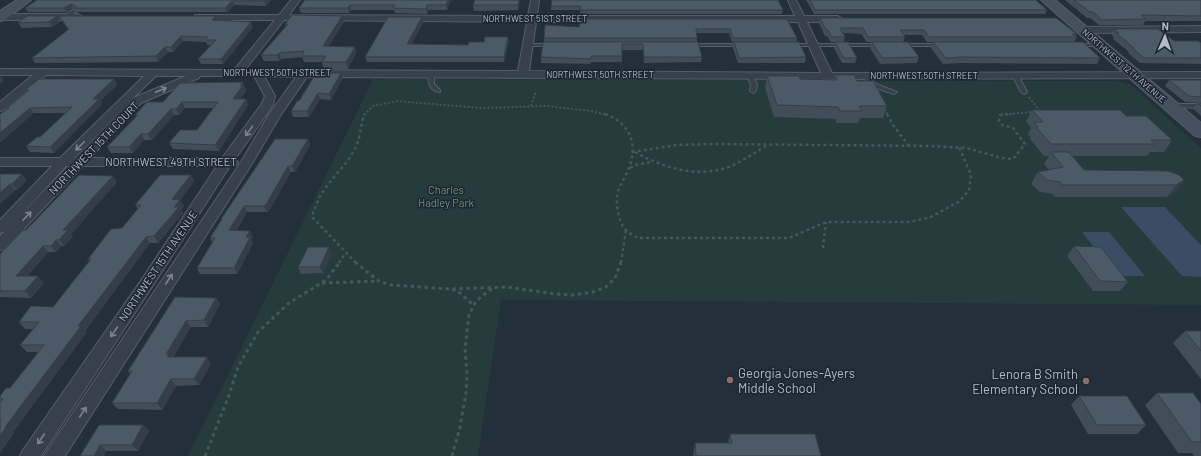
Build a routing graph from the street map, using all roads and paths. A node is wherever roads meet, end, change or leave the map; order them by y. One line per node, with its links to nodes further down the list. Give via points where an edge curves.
1 (25, 0): 7 (main road)
2 (296, 0): 11 (street)
3 (535, 0): 12 (street)
4 (792, 0): 13 (street)
5 (1047, 0): 16 (main road, NORTHWEST 12TH AVENUE)
6 (75, 11): 8 (lane)
7 (0, 17): 8 (street)
8 (66, 17): 9 (street)
9 (89, 17)
10 (190, 17): 11 (street, NORTHWEST 51ST STREET)
11 (282, 17): 12 (street, NORTHWEST 51ST STREET); 34 (street)
12 (533, 19): 13 (street, NORTHWEST 51ST STREET); 19 (street)
13 (800, 19): 14 (street, NORTHWEST 51ST STREET); 24 (street)
14 (847, 19)
15 (1054, 19): 16 (street)
16 (1069, 19): 17 (main road, NORTHWEST 12TH AVENUE)
17 (1082, 30): 18 (street); 29 (main road, NORTHWEST 12TH AVENUE)
18 (1201, 30)
19 (529, 44): 21 (lane); 38 (street)
20 (684, 44): 22 (lane)
21 (560, 45)
22 (744, 45)
23 (782, 45): 24 (lane)
24 (813, 45): 25 (lane); 43 (street)
25 (888, 45)
26 (896, 45): 27 (lane)
27 (950, 45)
28 (1072, 45): 29 (lane)
29 (1100, 45): 40 (main road, NORTHWEST 12TH AVENUE)
30 (0, 72): 31 (street, NORTHWEST 50TH STREET)
31 (37, 72): 32 (street, NORTHWEST 50TH STREET); 51 (street); 58 (street)
32 (153, 73): 33 (street, NORTHWEST 50TH STREET); 52 (street, NORTHWEST 15TH COURT)
33 (203, 73): 34 (street, NORTHWEST 50TH STREET); 52 (street, NORTHWEST 15TH COURT, one-way to 33)
34 (237, 73): 35 (street, NORTHWEST 50TH STREET)
35 (257, 73): 36 (street, NORTHWEST 50TH STREET); 53 (street, via 270,96)
36 (304, 73): 37 (street, NORTHWEST 50TH STREET); 54 (street, NORTHWEST 15TH AVENUE)
37 (431, 74): 38 (street, NORTHWEST 50TH STREET); 46 (lane, via 432,88)
38 (523, 75): 42 (street, NORTHWEST 50TH STREET)
39 (1015, 75): 40 (street, NORTHWEST 50TH STREET); 44 (street, NORTHWEST 50TH STREET); 50 (lane)
40 (1134, 75): 41 (street, NORTHWEST 50TH STREET); 56 (main road, NORTHWEST 12TH AVENUE)
41 (1201, 75)
42 (750, 76): 43 (street, NORTHWEST 50TH STREET); 48 (lane, via 754,84)
43 (828, 76): 44 (street, NORTHWEST 50TH STREET)
44 (865, 76): 45 (lane, via 870,84)
45 (877, 88): 49 (lane); 61 (path, via 893,125)
46 (438, 90)
47 (536, 91): 55 (path)
48 (752, 91)
49 (894, 92)
50 (1024, 92): 62 (path, via 1040,110 1000,115 999,118 1002,125 1013,128 1025,144 1013,159)
51 (0, 98)
52 (131, 101): 66 (street, NORTHWEST 15TH COURT)
53 (266, 106): 54 (street); 67 (street, NORTHWEST 15TH AVENUE, one-way to 67)
54 (281, 106): 68 (street, NORTHWEST 15TH AVENUE)
55 (531, 106): 63 (path, via 601,112 613,117 632,135); 78 (path, via 481,108 400,101 371,107 363,118 356,146 325,185 314,207 312,218)
56 (1171, 106): 57 (lane); 59 (main road, NORTHWEST 12TH AVENUE)
57 (1201, 106)
58 (0, 108)
59 (1201, 132)
60 (767, 145): 61 (path); 63 (path, via 677,145); 65 (path, via 738,163 712,171 682,169)
61 (909, 146): 62 (path)
62 (959, 147): 73 (path, via 971,175 969,190 960,201 946,209 931,217 910,222)
63 (633, 152): 65 (path); 69 (path)
64 (0, 162): 66 (street, NORTHWEST 49TH STREET)
65 (654, 162): 69 (path, via 641,163)
66 (67, 166): 67 (street, NORTHWEST 49TH STREET); 70 (street, NORTHWEST 49TH STREET); 74 (street, NORTHWEST 15TH COURT); 76 (street, NORTHWEST 15TH COURT, one-way to 66)
67 (224, 166): 68 (street, NORTHWEST 49TH STREET); 71 (street, NORTHWEST 15TH AVENUE)
68 (244, 166): 72 (street, NORTHWEST 15TH AVENUE)
69 (629, 168): 75 (path, via 618,190 617,199 618,210)
70 (0, 170)
71 (194, 213): 72 (street); 83 (street, NORTHWEST 15TH AVENUE)
72 (213, 213): 84 (street, NORTHWEST 15TH AVENUE, one-way to 72)
73 (826, 222): 75 (path, via 788,238 638,238); 77 (path)
74 (0, 228)
75 (626, 230): 81 (path, via 617,276 601,290 557,295)
76 (0, 245)
77 (823, 248)
78 (345, 253): 79 (path); 80 (path, via 337,268)
79 (379, 281): 80 (path); 82 (path, via 400,286)
80 (322, 283): 88 (path, via 289,303 258,332 238,367)
81 (494, 287): 82 (path); 85 (path, via 479,297)
82 (451, 288): 85 (path)
83 (136, 300): 84 (street); 86 (street, NORTHWEST 15TH AVENUE, one-way to 86)
84 (156, 300): 87 (street, NORTHWEST 15TH AVENUE, one-way to 84)
85 (473, 306): 89 (path, via 467,330 467,374 463,411)
86 (30, 456)
87 (54, 456)
88 (206, 456)
89 (452, 456)

